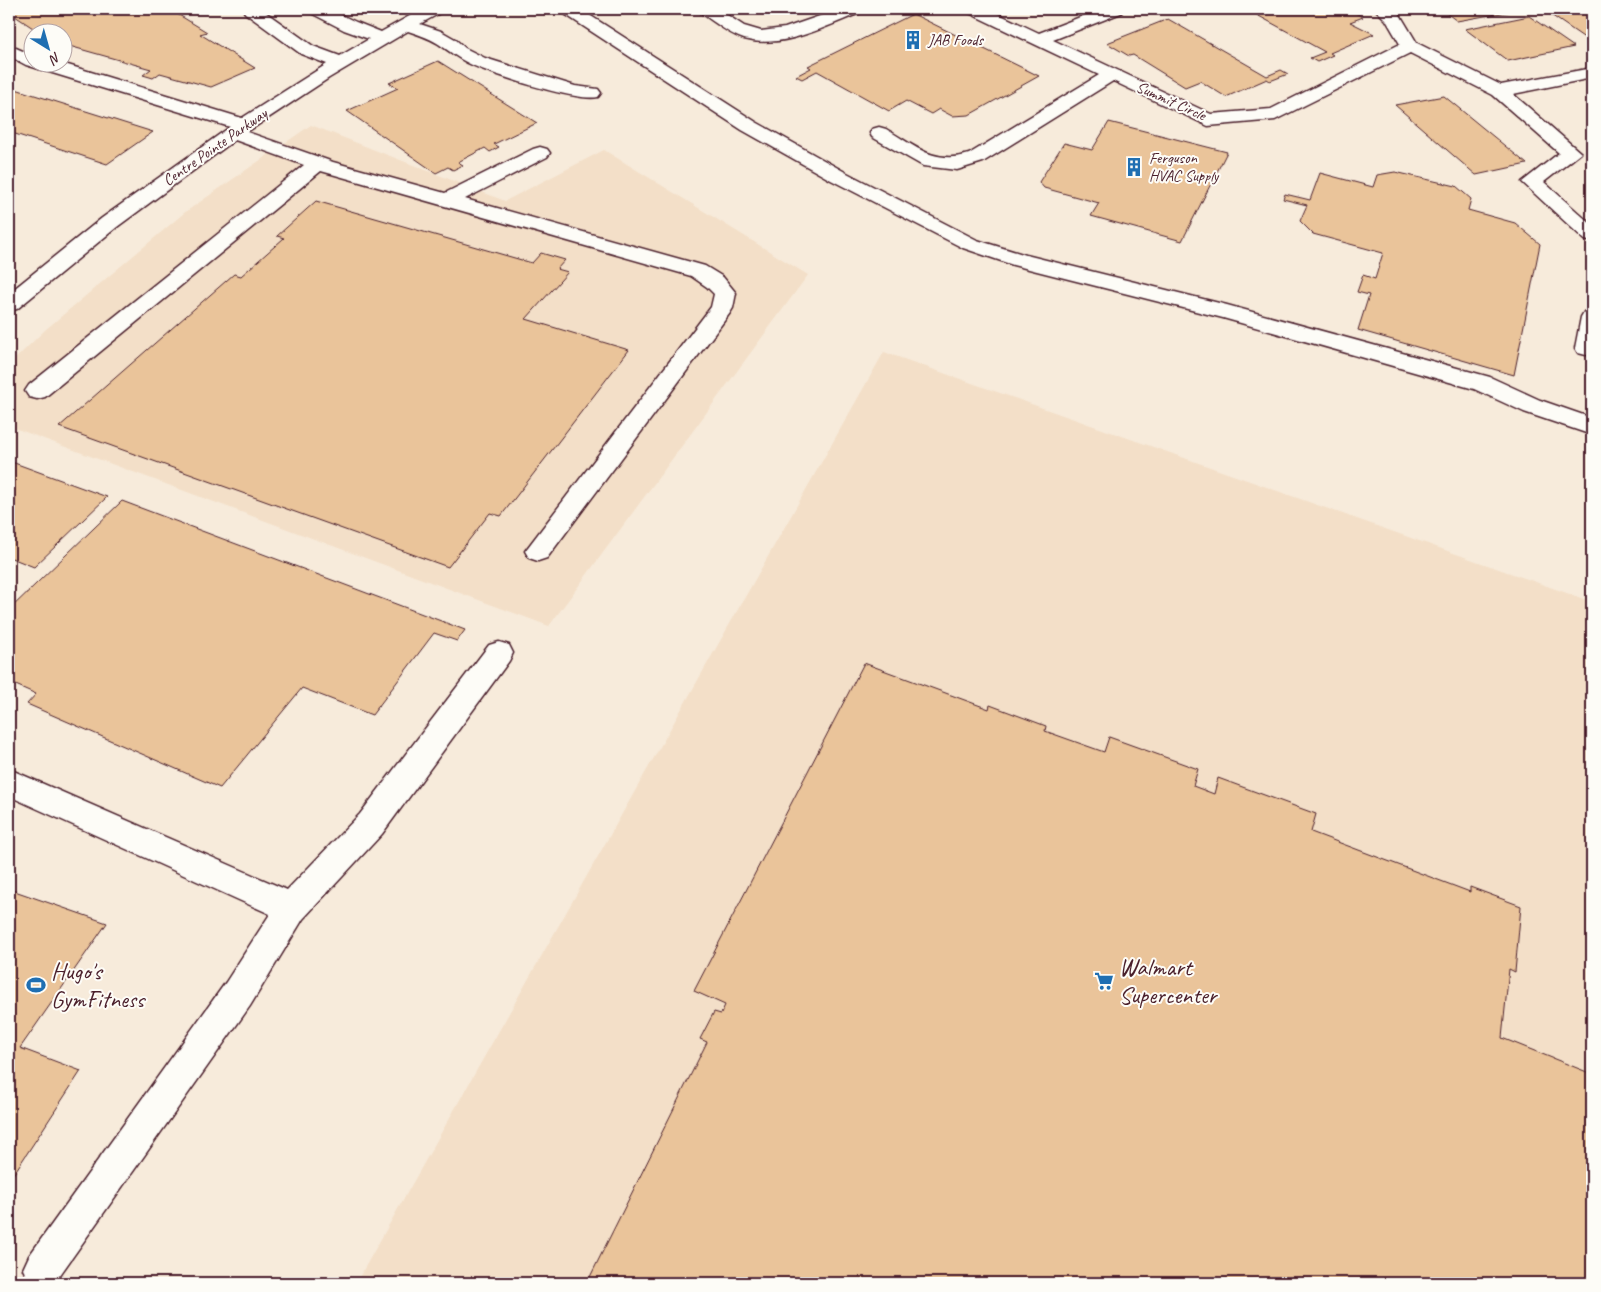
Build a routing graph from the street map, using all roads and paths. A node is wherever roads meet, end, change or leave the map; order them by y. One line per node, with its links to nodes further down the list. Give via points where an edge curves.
1 (252, 9): 16 (street, via 307,50)
2 (317, 9): 11 (street)
3 (434, 9): 10 (street, Centre Pointe Parkway)
4 (569, 9): 32 (street, via 749,126 970,244 1482,383 1532,406)
5 (707, 9): 6 (street, via 751,36 781,36)
6 (854, 9)
7 (975, 9): 12 (street, Summit Circle)
8 (1115, 9): 12 (street)
9 (1383, 9): 13 (street, via 1393,17)
10 (405, 24): 11 (street, Centre Pointe Parkway); 21 (street, via 436,35 479,62 573,91)
11 (382, 38): 16 (street, Centre Pointe Parkway)
12 (1039, 39): 19 (street, Summit Circle)
13 (1410, 46): 19 (street, Summit Circle, via 1275,114 1208,120); 20 (street)
14 (9, 50): 15 (street)
15 (22, 56)
16 (341, 63): 22 (street, Centre Pointe Parkway)
17 (68, 72): 22 (street)
18 (1592, 73): 20 (street)
19 (1112, 74): 23 (street, via 976,158 957,164 930,162)
20 (1499, 90): 27 (street, via 1578,152 1532,182)
21 (592, 93)
22 (238, 129): 25 (street); 28 (street, Centre Pointe Parkway, via 162,183)
23 (880, 133)
24 (540, 153): 26 (street)
25 (318, 163): 26 (street); 31 (street)
26 (447, 200): 33 (street, via 698,271 725,293 722,308)
27 (1592, 236)
28 (9, 304)
29 (1592, 317): 30 (street)
30 (1586, 348)
31 (37, 391)
32 (1592, 427)
33 (538, 551)
34 (500, 653): 36 (street, via 371,824)
35 (9, 782): 36 (street)
36 (292, 908): 37 (street, via 238,994)
37 (42, 1269)

